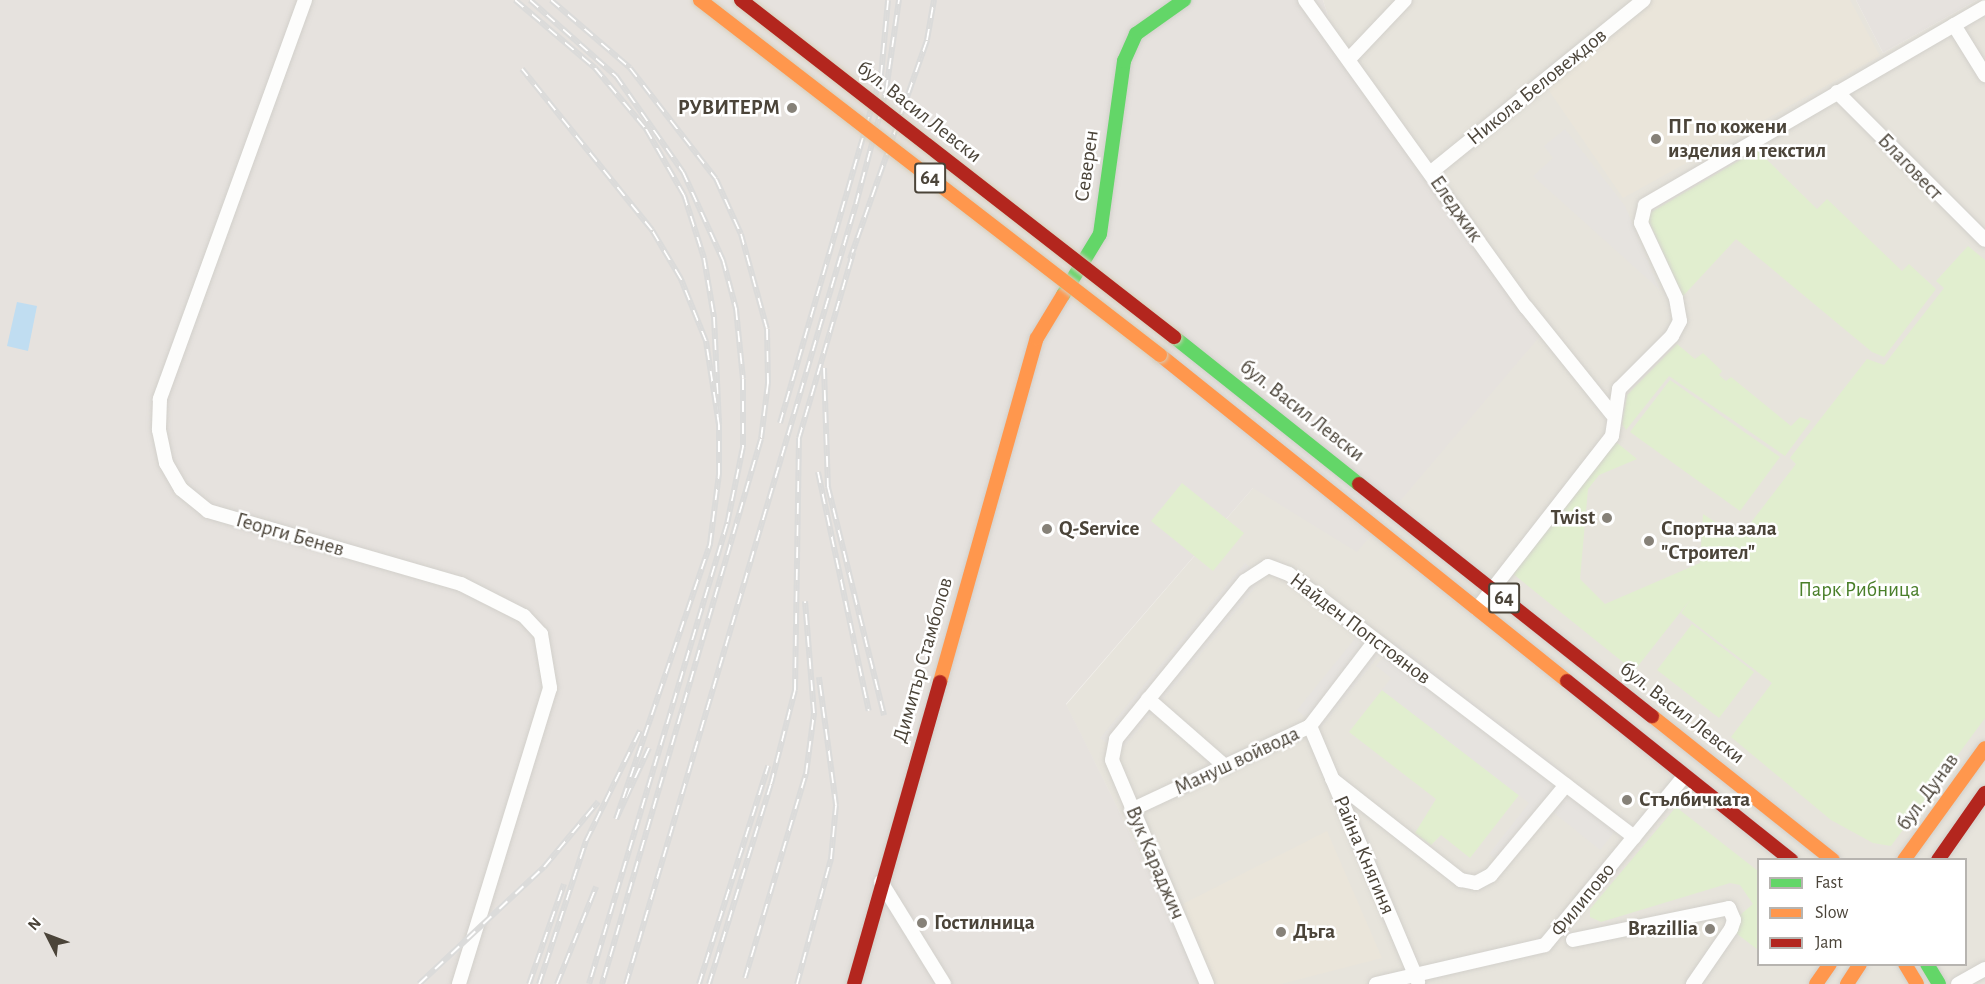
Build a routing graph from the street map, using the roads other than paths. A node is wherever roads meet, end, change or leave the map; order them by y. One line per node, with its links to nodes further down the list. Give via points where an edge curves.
1 (305, 0): 43 (street, Георги Бенев, via 160,399 159,430 166,464 176,481 208,511 461,584 524,616 541,634 550,688)
2 (700, 0): 18 (main road, 64, bridge, via 1160,355)
3 (741, 0): 17 (main road, бул. Васил Левски / 64, bridge)
4 (1184, 0): 15 (main road, Северен, via 1150,20 1129,47 1100,234)
5 (1305, 0): 10 (street, Еледжик)
6 (1404, 0): 10 (street)
7 (1644, 0): 13 (street, Никола Беловеждов)
8 (1985, 7): 9 (street)
9 (1954, 25): 11 (street); 12 (street)
10 (1350, 59): 13 (street, Еледжик)
11 (1985, 75)
12 (1838, 92): 14 (street, Благовест); 16 (street, via 1645,205 1641,223 1676,298 1680,321 1672,336 1619,389)
13 (1430, 173): 16 (street, Еледжик, via 1526,307)
14 (1985, 240)
15 (1034, 348): 35 (main road, Димитър Стамболов)
16 (1612, 414): 17 (street, via 1612,436)
17 (1492, 589): 18 (street); 32 (main road, бул. Васил Левски / 64)
18 (1477, 609): 25 (main road, 64)
19 (1375, 641): 20 (street, Найден Попстоянов, via 1289,574 1268,566 1245,581); 21 (street, Мануш войвода); 27 (street, Найден Попстоянов)
20 (1148, 699): 22 (street, Найден Попстоянов); 24 (street)
21 (1310, 726): 24 (street, Мануш войвода); 26 (street, Райна Княгиня)
22 (1116, 739): 29 (street, Вук Караджич, via 1112,760)
23 (1985, 748): 33 (main road, бул. Дунав)
24 (1226, 767): 29 (street, Мануш войвода)
25 (1685, 775): 30 (street, Филипово); 31 (main road, 64)
26 (1332, 779): 27 (street, via 1461,880 1476,883 1491,875); 42 (street, Райна Княгиня)
27 (1566, 785): 30 (street, Найден Попстоянов)
28 (1985, 793): 34 (main road)
29 (1131, 810): 46 (street, Вук Караджич)
30 (1634, 837): 42 (street, Филипово, via 1545,945)
31 (1789, 858)
32 (1830, 858)
33 (1905, 858)
34 (1939, 858)
35 (881, 882): 44 (main road, Димитър Стамболов); 45 (street)
36 (1574, 940): 48 (street, Филипово, via 1719,907 1729,908 1734,920)
37 (1829, 966): 49 (main road)
38 (1859, 966): 50 (main road)
39 (1906, 966): 51 (main road)
40 (1929, 966): 52 (main road)
41 (1985, 969): 53 (street)
42 (1417, 980): 47 (street, Филипово)
43 (459, 984)
44 (854, 984)
45 (944, 984)
46 (1207, 984)
47 (1376, 984)
48 (1693, 984)
49 (1816, 984)
50 (1847, 984)
51 (1917, 984)
52 (1939, 984)
53 (1958, 984)

